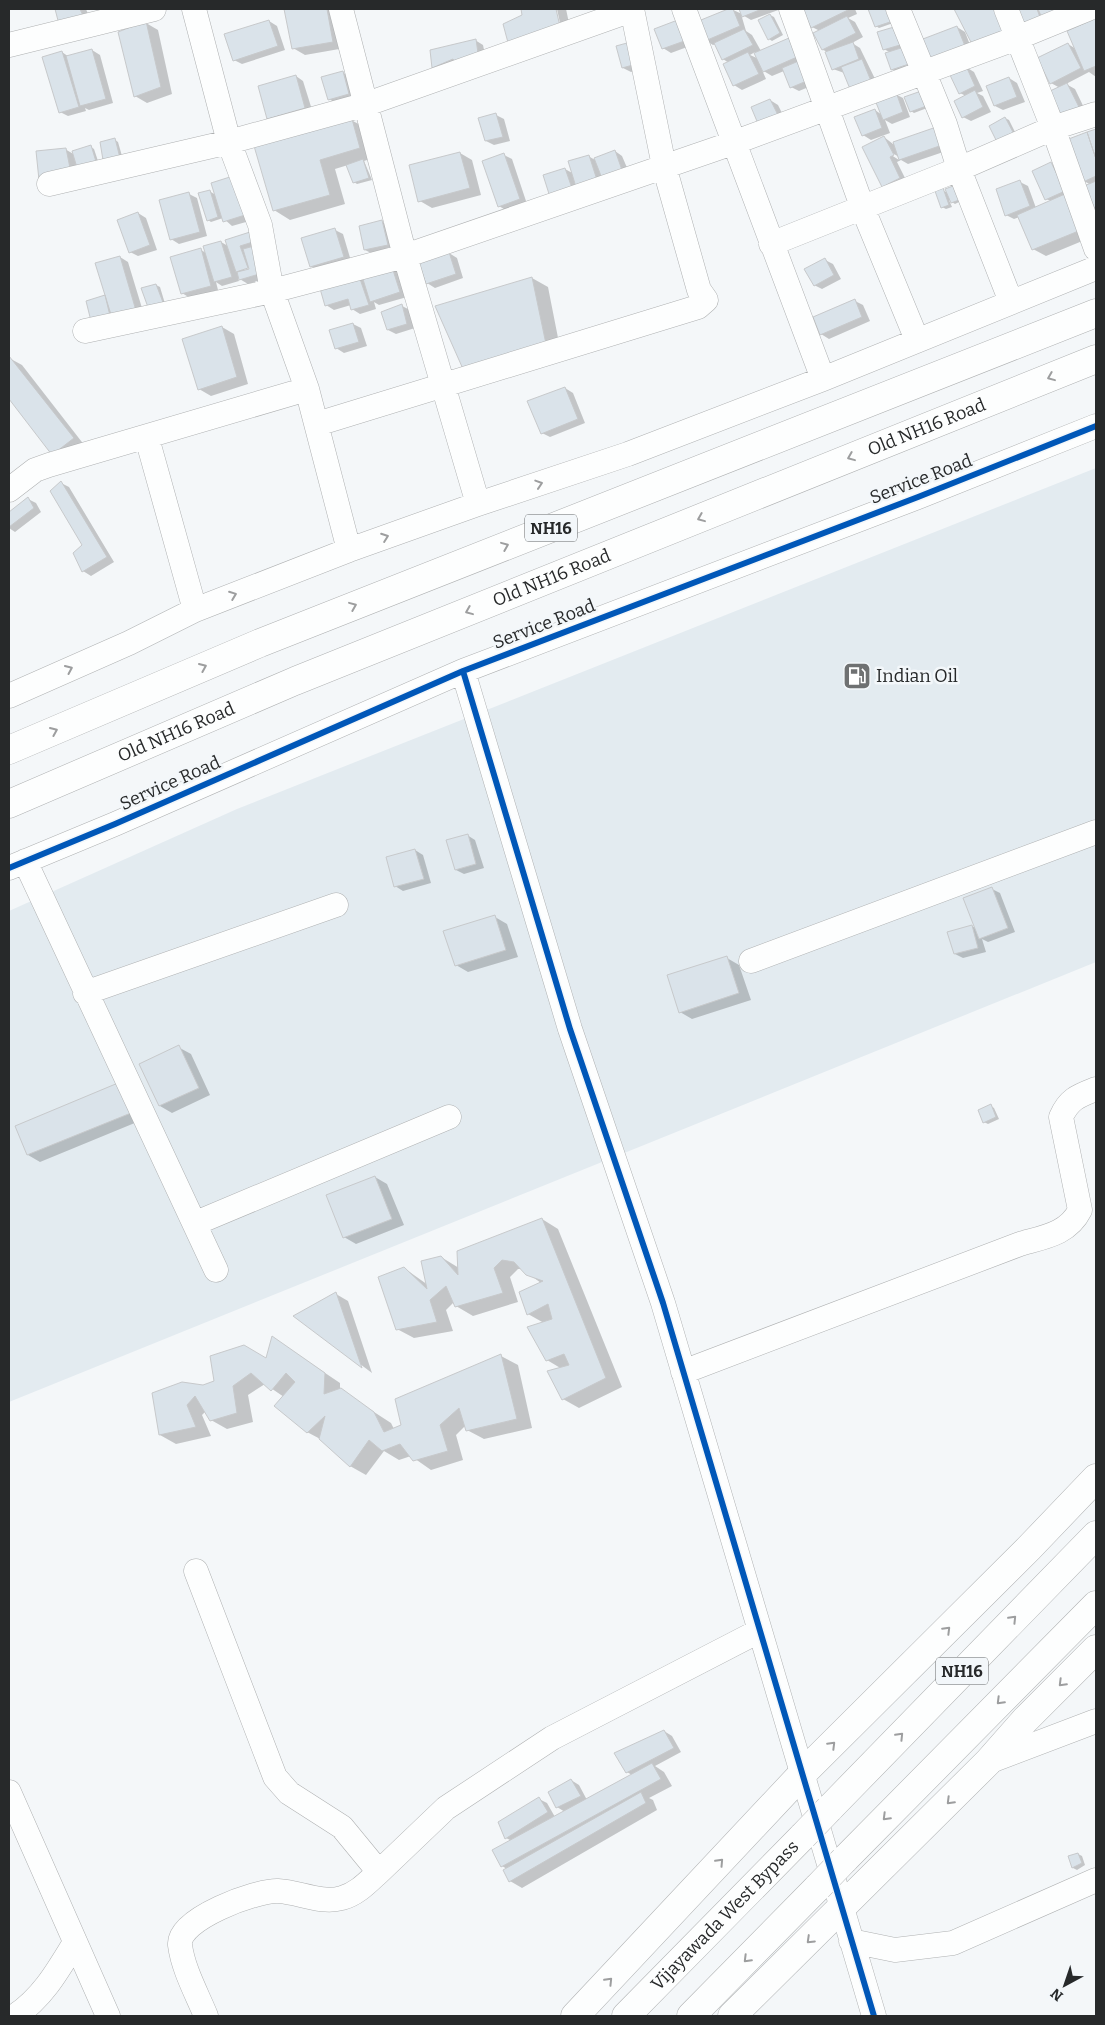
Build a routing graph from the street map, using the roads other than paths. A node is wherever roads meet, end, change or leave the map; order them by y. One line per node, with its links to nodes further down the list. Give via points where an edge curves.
1 (154, 9): 11 (street)
2 (194, 9): 17 (street)
3 (341, 9): 13 (street)
4 (684, 9): 18 (street)
5 (791, 9): 14 (street)
6 (898, 9): 12 (street)
7 (1006, 9): 10 (street)
8 (1088, 9): 10 (street)
9 (632, 10): 13 (street); 19 (street)
10 (1017, 38): 12 (street); 16 (street)
11 (9, 45)
12 (922, 72): 14 (street); 20 (street, via 945,124)
13 (367, 104): 17 (street); 25 (street)
14 (828, 108): 18 (street); 22 (street)
15 (1096, 114): 16 (street)
16 (1053, 128): 20 (street); 24 (street)
17 (229, 142): 21 (street); 27 (street, via 260,225)
18 (734, 143): 19 (street); 23 (street)
19 (664, 166): 25 (street); 34 (street, via 699,290 706,300 698,306)
20 (959, 169): 22 (street); 28 (street)
21 (49, 184)
22 (863, 209): 23 (street); 31 (street)
23 (771, 244): 33 (street)
24 (1096, 250)
25 (405, 256): 27 (street); 34 (street)
26 (1096, 268): 28 (street)
27 (272, 291): 30 (street); 35 (street)
28 (1011, 302): 31 (street)
29 (1096, 313): 45 (main road, NH16, one-way to 29, via 260,643)
30 (85, 331)
31 (917, 340): 33 (street)
32 (1096, 359): 46 (main road, Old NH16 Road, one-way to 46, via 295,681)
33 (823, 380): 40 (street, one-way to 33, via 628,454)
34 (444, 385): 36 (street); 40 (street)
35 (307, 389): 36 (street); 38 (street)
36 (317, 424): 41 (street)
37 (1096, 426): 43 (street, Service Road)
38 (147, 438): 39 (street, via 48,465); 42 (street)
39 (9, 490)
40 (478, 504): 41 (street, one-way to 40)
41 (349, 550): 42 (street, one-way to 41)
42 (195, 610): 44 (street, one-way to 42)
43 (463, 671): 48 (street, Service Road); 56 (street, via 570,1029 663,1303)
44 (9, 696)
45 (9, 750)
46 (9, 804)
47 (1096, 832): 50 (street)
48 (17, 865): 51 (street)
49 (336, 904): 51 (street)
50 (752, 961)
51 (85, 993): 54 (street)
52 (1096, 1089): 56 (street, via 1066,1105 1061,1117 1080,1210 1074,1222 1055,1234 1020,1244)
53 (449, 1117): 54 (street)
54 (196, 1223): 55 (street)
55 (216, 1270)
56 (683, 1372): 61 (street)
57 (1096, 1478): 65 (main road, one-way to 57)
58 (1096, 1535): 76 (main road, Vijayawada West Bypass / NH16, one-way to 58, bridge)
59 (196, 1571): 67 (street, via 275,1777 290,1793 342,1827)
60 (1096, 1605): 77 (main road, NH16, one-way to 77, bridge)
61 (759, 1631): 65 (street); 67 (street, via 552,1738 446,1808)
62 (1096, 1649): 64 (main road, one-way to 64)
63 (1096, 1721): 64 (street)
64 (988, 1762): 69 (main road, one-way to 69)
65 (803, 1773): 69 (street); 75 (main road, one-way to 65)
66 (9, 1792): 71 (street)
67 (379, 1872): 74 (street, via 362,1889 342,1898 322,1899 279,1891 264,1892 198,1918 184,1929 180,1943 183,1956)
68 (1096, 1880): 70 (street, via 954,1943 895,1950)
69 (842, 1909): 70 (street); 78 (main road, one-way to 78)
70 (851, 1941): 79 (street)
71 (74, 1944): 72 (street, via 51,1982); 73 (street)
72 (14, 2016)
73 (108, 2016)
74 (206, 2016)
75 (575, 2016)
76 (626, 2016)
77 (691, 2016)
78 (732, 2016)
79 (874, 2016)

